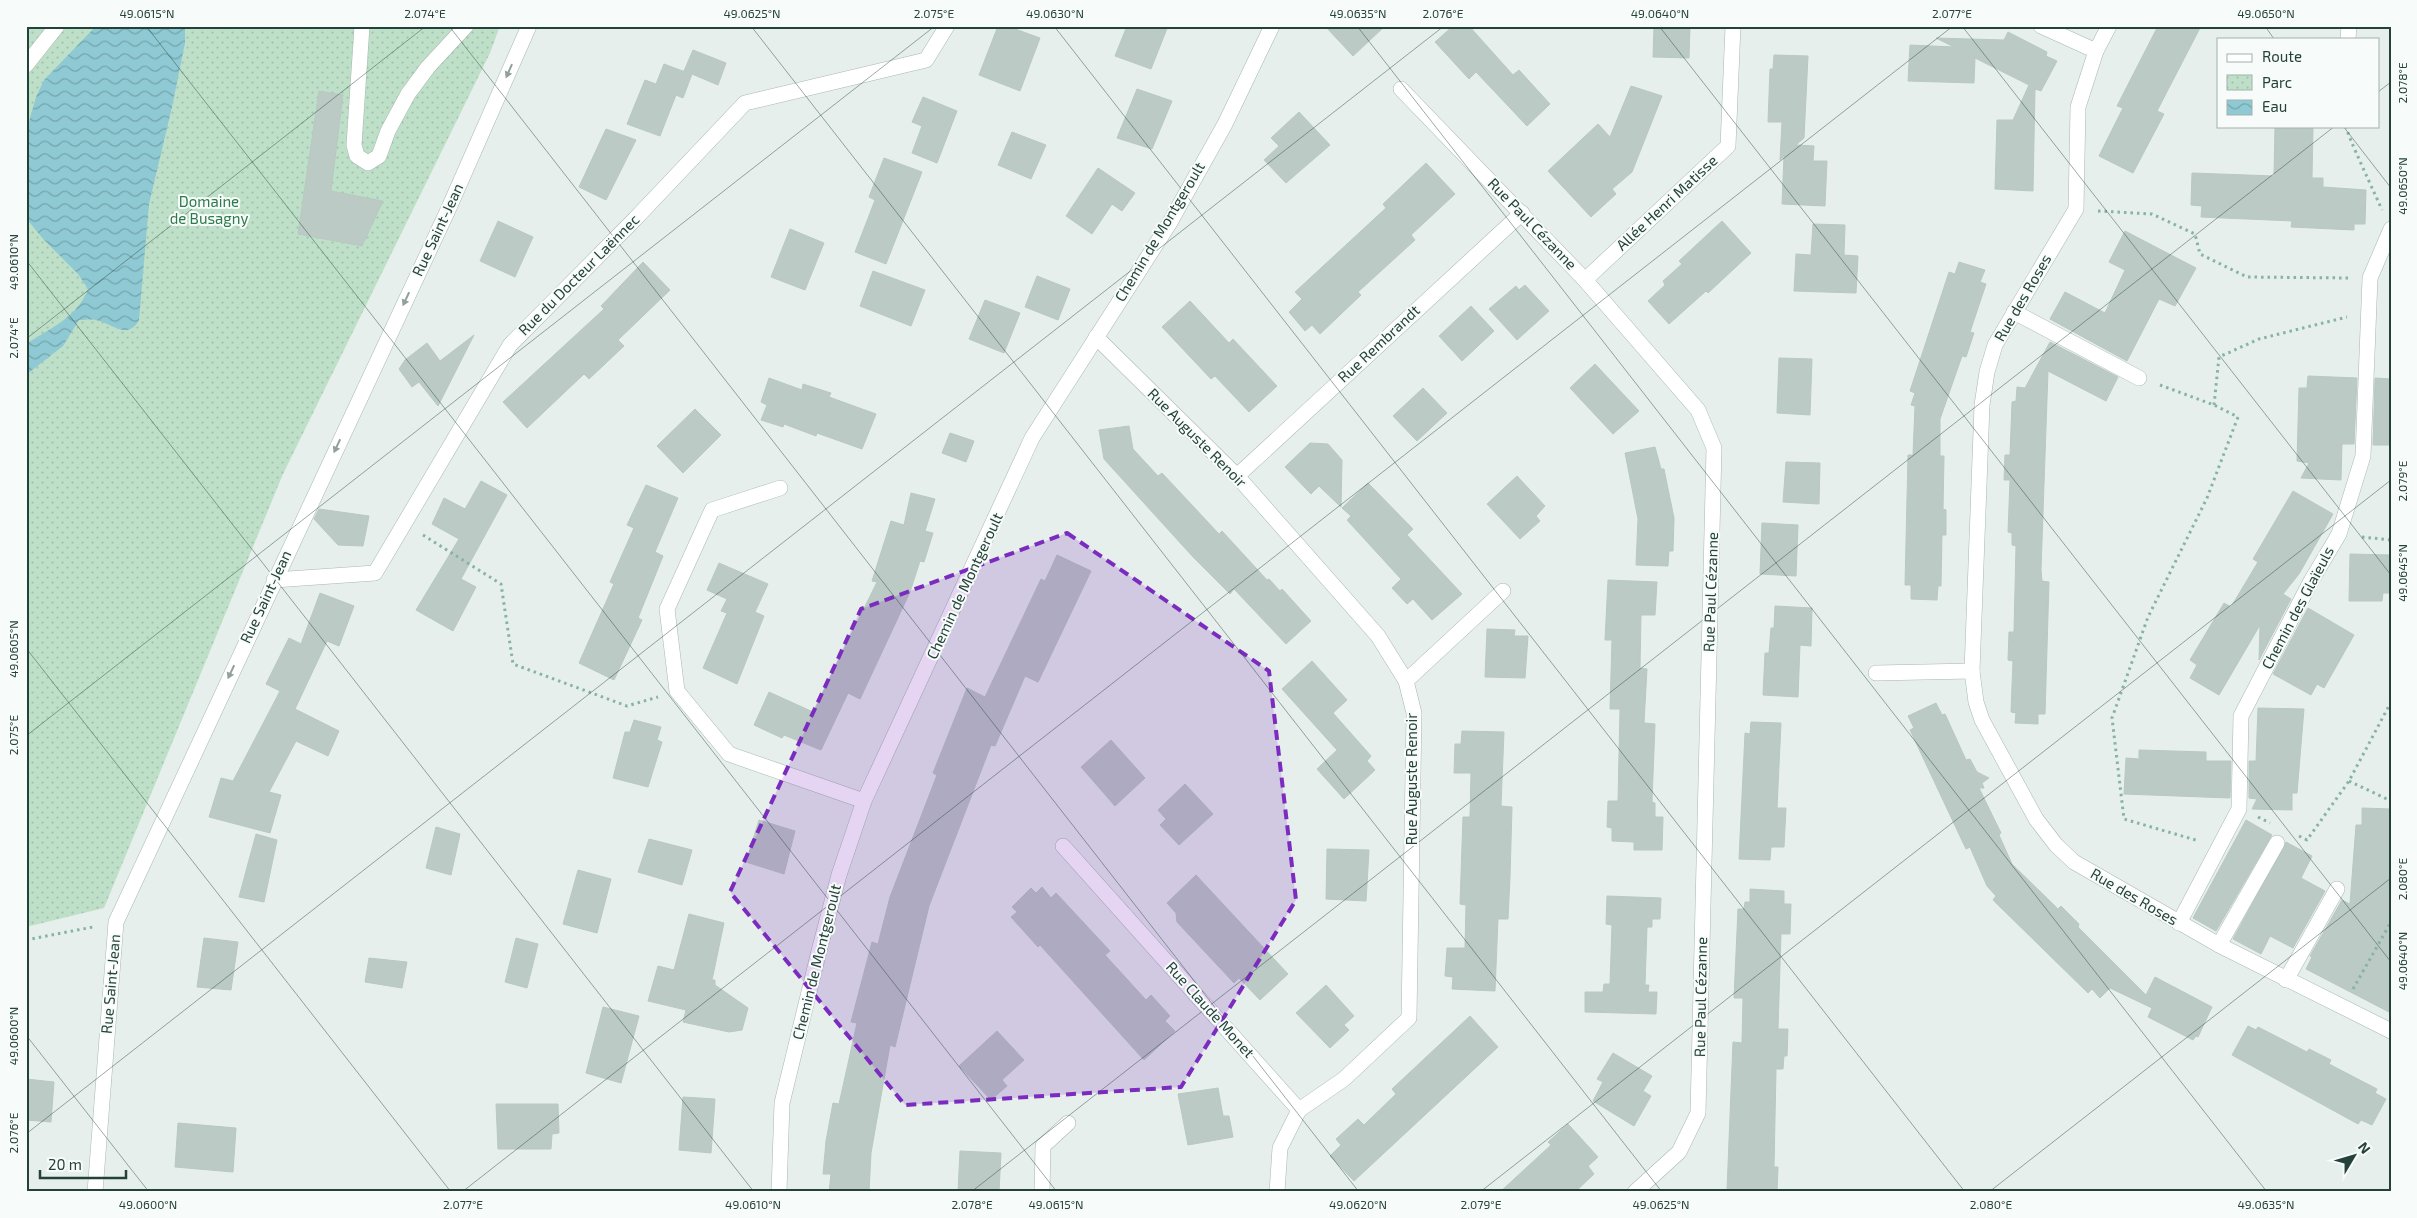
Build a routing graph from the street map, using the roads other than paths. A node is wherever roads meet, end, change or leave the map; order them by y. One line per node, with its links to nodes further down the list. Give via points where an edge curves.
1 (57, 26): 11 (street)
2 (362, 26): 3 (street, via 354,145 357,156 368,163 379,156 408,94)
3 (466, 26)
4 (529, 26): 21 (street, Rue Saint-Jean, one-way to 21, via 448,210)
5 (947, 26): 21 (street, Rue du Docteur Laënnec, via 926,60 745,103 636,219 510,345 375,573)
6 (1272, 26): 17 (street, Chemin de Montgeroult, via 1225,124 1170,224)
7 (1733, 26): 15 (street, Allée Henri Matisse, via 1728,146)
8 (2041, 26): 10 (street)
9 (2109, 26): 10 (street, Rue des Roses)
10 (2096, 51): 16 (street, Rue des Roses, via 2078,107 2076,209)
11 (26, 65)
12 (1401, 89): 13 (street, Rue Paul Cézanne)
13 (1522, 213): 15 (street, Rue Paul Cézanne); 19 (street, Rue Rembrandt)
14 (2391, 229): 30 (street, Chemin des Glaïeuls, via 2370,278 2362,456 2339,534 2241,716 2239,809)
15 (1584, 280): 40 (street, Rue Paul Cézanne, via 1698,410 1714,448 1698,1113 1679,1152)
16 (2014, 312): 18 (street); 23 (street, Rue des Roses, via 1995,345 1982,405)
17 (1096, 337): 19 (street, Rue Auguste Renoir); 26 (street, Chemin de Montgeroult, via 1032,438)
18 (2140, 378)
19 (1237, 476): 25 (street, Rue Auguste Renoir, via 1378,636)
20 (780, 488): 26 (street, via 712,510 667,609 677,691 729,754)
21 (274, 580): 36 (street, Rue Saint-Jean, one-way to 36, via 116,922)
22 (1503, 591): 25 (street)
23 (1972, 671): 24 (street); 30 (street, Rue des Roses, via 1982,720 2036,819 2056,845 2074,862)
24 (1876, 672)
25 (1406, 681): 34 (street, Rue Auguste Renoir, via 1414,713 1409,1018 1344,1079)
26 (864, 800): 37 (street, Chemin de Montgeroult, via 821,941 782,1103)
27 (2277, 843): 31 (street)
28 (1063, 846): 34 (street, Rue Claude Monet)
29 (2337, 889): 32 (street)
30 (2179, 922): 31 (street, Rue des Roses)
31 (2219, 945): 32 (street, Rue des Roses)
32 (2286, 980): 33 (street, Rue des Roses)
33 (2391, 1031)
34 (1299, 1110): 39 (street, via 1280,1148)
35 (1068, 1123): 38 (street, via 1043,1146)
36 (94, 1192)
37 (779, 1192)
38 (1042, 1192)
39 (1277, 1192)
40 (1635, 1192)

